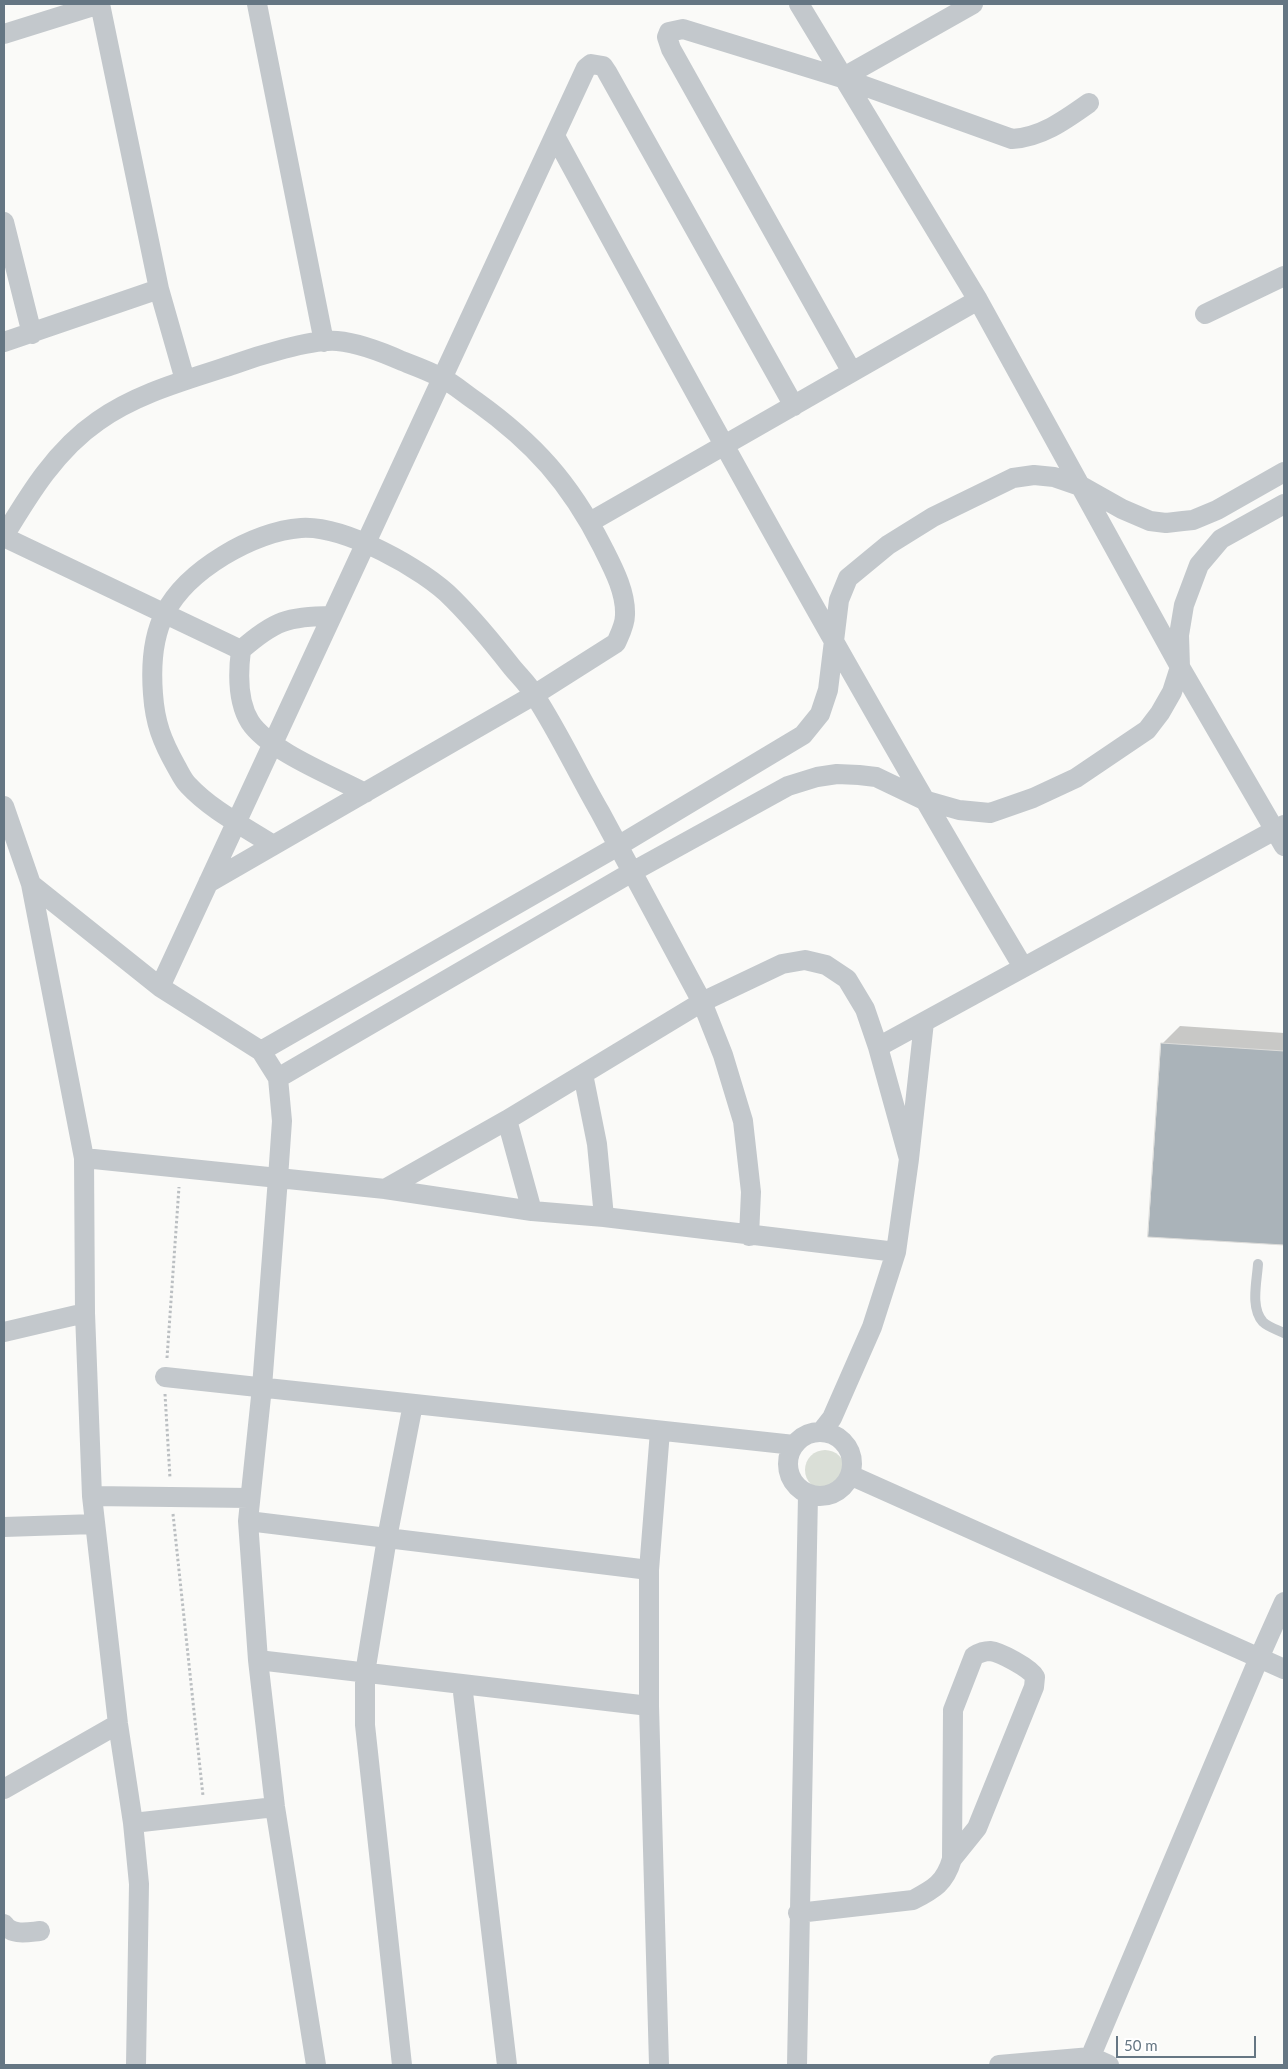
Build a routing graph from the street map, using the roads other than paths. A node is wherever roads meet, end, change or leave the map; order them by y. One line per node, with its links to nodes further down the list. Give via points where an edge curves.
1 (100, 4): 5 (street); 11 (street)
2 (257, 4): 16 (street)
3 (799, 4): 6 (street)
4 (973, 4): 6 (street)
5 (4, 34)
6 (842, 78): 7 (street, via 1012,140 1038,134); 12 (street); 17 (street, via 683,29 670,31 667,35 671,49)
7 (1090, 104)
8 (555, 136): 18 (street); 20 (street, via 586,68 594,64 603,66); 21 (street)
9 (4, 222): 14 (street)
10 (1284, 276): 13 (street)
11 (160, 289): 14 (street); 19 (street)
12 (978, 300): 17 (street); 23 (street)
13 (1206, 314)
14 (32, 334): 15 (street)
15 (4, 342)
16 (324, 342): 18 (street, via 354,344 392,356); 19 (street, via 249,359)
17 (852, 372): 20 (street)
18 (442, 378): 25 (street, via 519,434 557,474); 27 (street)
19 (185, 380): 26 (street, via 122,406 97,421 65,449 41,477)
20 (794, 406): 21 (street)
21 (723, 446): 25 (street); 30 (street)
22 (1284, 472): 23 (street, via 1193,520 1166,523 1138,516)
23 (1083, 487): 30 (street, via 1054,477 1013,478 933,517 888,545 848,578 839,600); 32 (street)
24 (1284, 504): 32 (street, via 1221,539 1199,565 1184,605 1179,635)
25 (590, 522): 33 (street, via 623,596 625,615 622,629 616,643)
26 (4, 537): 28 (street)
27 (366, 542): 28 (street, via 317,528 301,528 258,539 234,548 213,562 181,591); 29 (street); 33 (street, via 454,599)
28 (164, 613): 31 (street); 38 (street, via 151,671 154,718 163,743 186,784)
29 (332, 616): 31 (street, via 306,616 273,625); 34 (street)
30 (834, 643): 36 (street); 41 (street, via 828,690 820,714 803,735)
31 (241, 650): 34 (street, via 239,674 244,708 250,722)
32 (1180, 667): 36 (street, via 1172,692 1147,730 1076,778 990,813 959,810); 39 (street)
33 (534, 695): 35 (street); 41 (street)
34 (272, 745): 35 (street); 38 (street)
35 (365, 793): 40 (street)
36 (924, 800): 42 (street, via 876,777 837,774 817,777 788,786); 45 (street)
37 (4, 806): 43 (street)
38 (236, 821): 40 (street); 44 (street)
39 (1281, 833): 45 (street)
40 (273, 845): 44 (street)
41 (618, 846): 42 (street); 50 (street)
42 (632, 872): 47 (street); 52 (street)
43 (31, 884): 46 (street); 54 (street)
44 (208, 884): 46 (street)
45 (1023, 967): 48 (street)
46 (160, 987): 50 (street)
47 (702, 1002): 49 (street, via 782,964 806,960 826,965 847,979 865,1009); 51 (street); 60 (street, via 723,1055 743,1121 751,1192)
48 (924, 1022): 49 (street); 55 (street)
49 (878, 1047): 55 (street)
50 (261, 1051): 52 (street)
51 (583, 1074): 53 (street); 59 (street, via 598,1144)
52 (278, 1078): 56 (street, via 282,1121)
53 (508, 1120): 57 (street); 58 (street)
54 (84, 1158): 56 (street); 63 (street)
55 (909, 1159): 61 (street)
56 (278, 1178): 57 (street); 67 (street)
57 (384, 1189): 58 (street)
58 (532, 1211): 59 (street)
59 (604, 1217): 60 (street)
60 (749, 1236): 61 (street)
61 (896, 1252): 70 (street, via 872,1327 832,1418)
62 (1258, 1264): 65 (lane, via 1257,1313 1264,1323)
63 (85, 1313): 64 (street); 74 (street)
64 (4, 1332)
65 (1284, 1333)
66 (166, 1377): 67 (street)
67 (262, 1387): 68 (street); 75 (street)
68 (413, 1404): 69 (street); 79 (street)
69 (660, 1431): 71 (street); 80 (street)
70 (821, 1432): 71 (street, via 806,1435); 72 (street, via 833,1435 846,1446 852,1463)
71 (794, 1445): 73 (street, via 788,1464 789,1474)
72 (850, 1475): 73 (street, via 838,1492 818,1497); 82 (street)
73 (808, 1495): 93 (street)
74 (92, 1496): 75 (street); 77 (street)
75 (249, 1498): 76 (street)
76 (248, 1521): 79 (street); 83 (street)
77 (95, 1524): 78 (street); 88 (street)
78 (4, 1527)
79 (387, 1538): 80 (street); 85 (street)
80 (650, 1570): 87 (street)
81 (1284, 1602): 82 (street)
82 (1259, 1658): 84 (street); 96 (street)
83 (258, 1660): 85 (street); 90 (street)
84 (1284, 1670)
85 (365, 1673): 86 (street); 99 (street, via 365,1725)
86 (462, 1684): 87 (street); 100 (street)
87 (649, 1706): 101 (street)
88 (118, 1724): 89 (street); 91 (street)
89 (4, 1789)
90 (275, 1807): 91 (street); 98 (street)
91 (133, 1823): 97 (street, via 139,1884)
92 (952, 1859): 92 (street, via 976,1828 1034,1687 1035,1677 1031,1670 992,1651 974,1656 953,1710); 93 (street, via 948,1873 940,1883 913,1900)
93 (798, 1913): 102 (street)
94 (4, 1924): 95 (street, via 17,1933)
95 (40, 1931)
96 (1096, 2062): 103 (street)
97 (136, 2065)
98 (316, 2065)
99 (402, 2065)
100 (507, 2065)
101 (659, 2065)
102 (797, 2065)
103 (999, 2065)

